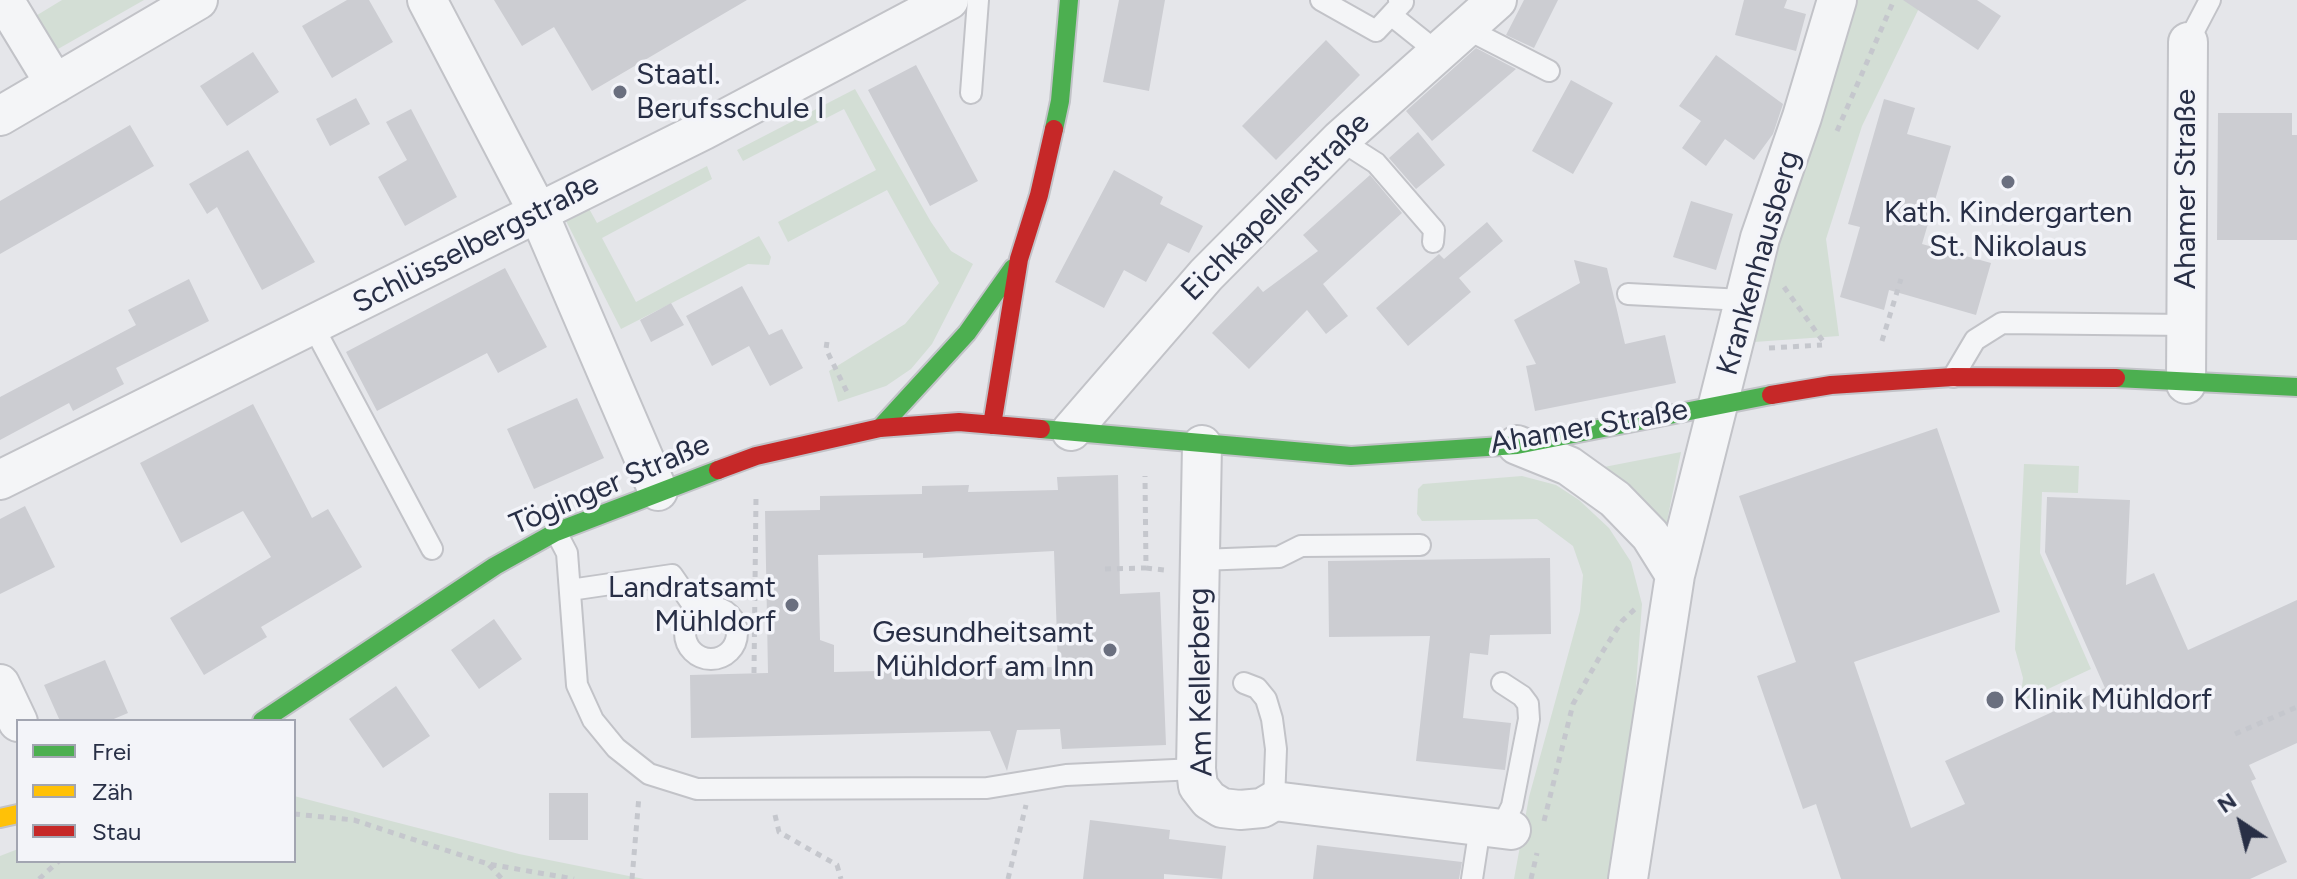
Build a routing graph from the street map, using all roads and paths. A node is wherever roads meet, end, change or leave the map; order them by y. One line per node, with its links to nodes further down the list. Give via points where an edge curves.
1 (4, 0): 16 (street)
2 (198, 0): 16 (street)
3 (427, 0): 20 (street)
4 (949, 0): 20 (street, Schlüsselbergstraße)
5 (978, 0): 17 (lane)
6 (1321, 0): 11 (lane, via 1376,31)
7 (1497, 0): 12 (street, Eichkapellenstraße)
8 (1837, 0): 22 (street, Krankenhausberg)
9 (2210, 0): 13 (lane)
10 (1064, 1): 23 (street, via 1060,101)
11 (1395, 8): 14 (lane)
12 (1465, 28): 14 (street, Eichkapellenstraße); 15 (lane)
13 (2188, 42): 27 (street, Ahamer Straße)
14 (1436, 51): 19 (street, Eichkapellenstraße)
15 (1549, 71)
16 (55, 84): 18 (street)
17 (971, 93)
18 (0, 116)
19 (1340, 140): 21 (lane, via 1376,163 1434,230); 40 (street, Eichkapellenstraße, via 1156,329)
20 (538, 212): 28 (street, Schlüsselbergstraße); 47 (street)
21 (1433, 242)
22 (1758, 250): 26 (street, Krankenhausberg); 32 (path)
23 (1019, 259): 29 (street); 38 (street)
24 (1901, 279): 30 (path)
25 (1628, 294): 26 (lane)
26 (1743, 300): 37 (street, Krankenhausberg)
27 (2186, 325): 34 (lane, via 2002,323 1975,340); 35 (street, Ahamer Straße)
28 (313, 326): 46 (street, Schlüsselbergstraße); 50 (lane)
29 (967, 333): 33 (street); 39 (street)
30 (1882, 341)
31 (827, 342): 41 (path)
32 (1825, 345)
33 (960, 366)
34 (1953, 377): 35 (street, Ahamer Straße, via 2074,376); 37 (street, Ahamer Straße, via 1831,385)
35 (2186, 384): 36 (street, Ahamer Straße)
36 (2297, 387)
37 (1719, 403): 44 (street, Ahamer Straße); 53 (street, Krankenhausberg)
38 (992, 425): 39 (street, Töginger Straße, via 960,415); 40 (street, Ahamer Straße)
39 (880, 428): 41 (street, Töginger Straße)
40 (1071, 431): 42 (street, Ahamer Straße)
41 (858, 432): 45 (street, Töginger Straße)
42 (1145, 439): 43 (street, Ahamer Straße); 52 (path, via 1146,568)
43 (1202, 445): 44 (street, Ahamer Straße, via 1351,456); 51 (street, Am Kellerberg)
44 (1517, 445): 53 (street, via 1569,466 1615,499 1650,535)
45 (756, 456): 47 (street, Töginger Straße); 57 (path)
46 (0, 480)
47 (658, 491): 48 (street, Töginger Straße)
48 (556, 532): 54 (lane, via 567,553); 63 (street, Töginger Straße, via 495,566)
49 (1420, 545): 51 (lane, via 1301,546 1279,557)
50 (432, 549)
51 (1200, 560): 65 (street, Am Kellerberg)
52 (1105, 569)
53 (1675, 575): 82 (street, Krankenhausberg)
54 (570, 590): 55 (lane, via 672,575); 66 (lane, via 577,685 593,720 616,748)
55 (697, 611)
56 (1622, 621): 71 (path)
57 (754, 673)
58 (1244, 683): 69 (lane, via 1266,699 1272,719)
59 (1502, 683): 71 (lane, via 1522,696 1529,719)
60 (0, 684): 62 (street)
61 (2297, 707): 64 (path)
62 (17, 719)
63 (265, 719)
64 (2235, 734)
65 (1196, 769): 67 (lane); 69 (street, Am Kellerberg, via 1198,786 1222,808 1262,808)
66 (649, 774): 68 (lane, via 697,789); 78 (path, via 639,793)
67 (1032, 781): 68 (lane, via 987,788); 74 (path)
68 (763, 789): 79 (path, via 779,832 837,865)
69 (1274, 801): 71 (street, Am Kellerberg)
70 (296, 814): 73 (path, via 354,820)
71 (1508, 829): 81 (lane)
72 (57, 863): 75 (path)
73 (488, 864): 76 (path); 77 (path)
74 (1008, 878): 80 (path)
75 (39, 879)
76 (502, 879)
77 (574, 879)
78 (632, 879)
79 (841, 879)
80 (1014, 879)
81 (1472, 879)
82 (1628, 879)

